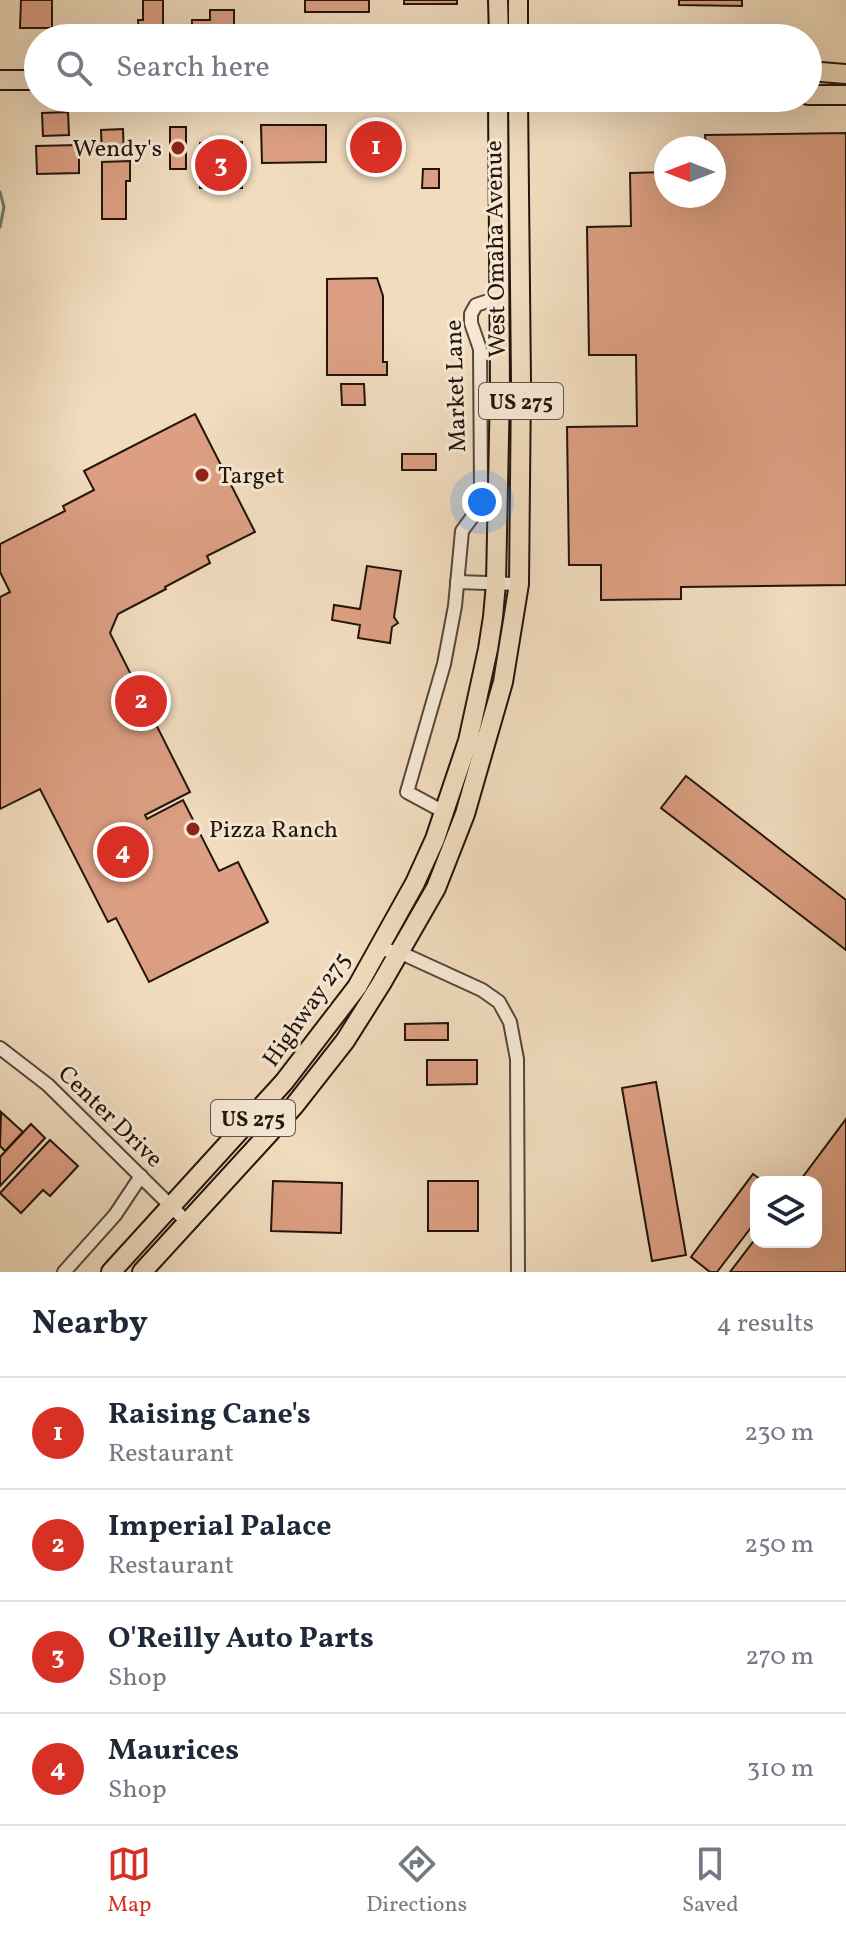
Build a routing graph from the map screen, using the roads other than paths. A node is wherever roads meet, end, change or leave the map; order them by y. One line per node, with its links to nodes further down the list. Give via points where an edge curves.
1 (498, 0): 3 (highway)
2 (518, 0): 4 (highway)
3 (499, 24)
4 (518, 24)
5 (822, 72): 6 (highway)
6 (846, 74)
7 (0, 80): 8 (highway)
8 (24, 80)
9 (822, 95): 10 (highway)
10 (846, 95)
11 (498, 112): 13 (highway, West Omaha Avenue / US 275)
12 (518, 112): 16 (highway, West Omaha Avenue / US 275)
13 (500, 300): 14 (street, Market Lane, via 476,305 471,314 480,349 481,487 473,516 462,531); 15 (highway, West Omaha Avenue / US 275)
14 (457, 582): 15 (street); 17 (street, Market Lane, via 444,664 407,792)
15 (496, 583): 16 (street); 17 (highway, West Omaha Avenue / US 275, via 478,698)
16 (519, 584): 19 (highway, West Omaha Avenue / US 275, via 503,682 469,802 436,888)
17 (444, 812): 18 (highway, West Omaha Avenue / US 275, via 415,883)
18 (381, 941): 19 (street); 22 (highway, Highway 275 / US 275, via 357,987 284,1082)
19 (399, 952): 23 (highway, Highway 275 / US 275, via 345,1041); 27 (street, via 482,990 499,1002 510,1022 517,1059)
20 (0, 1048): 21 (street, Center Drive, via 48,1085)
21 (141, 1176): 22 (street, Center Drive); 24 (street, via 115,1215)
22 (171, 1206): 23 (street, Center Drive); 25 (highway, Highway 275 / US 275)
23 (187, 1222): 26 (highway, Highway 275 / US 275)
24 (64, 1272)
25 (111, 1272)
26 (142, 1272)
27 (518, 1272)

